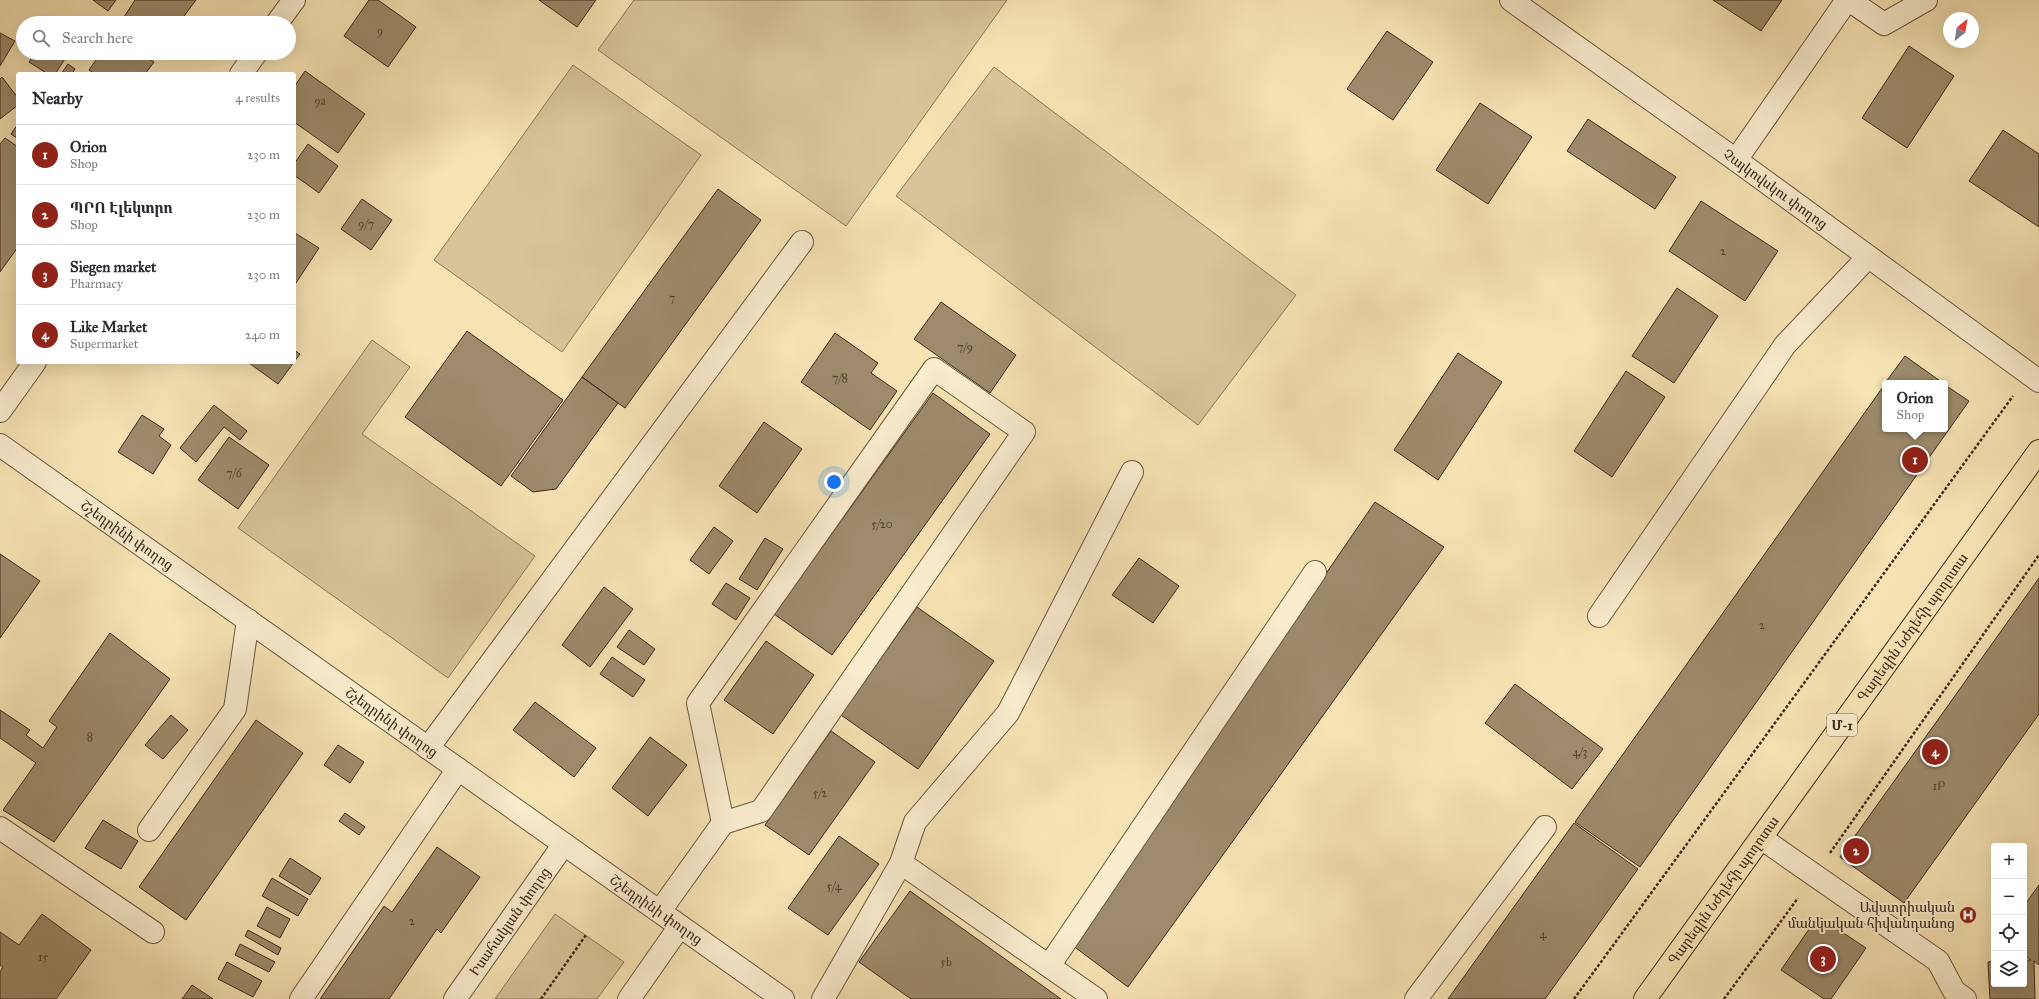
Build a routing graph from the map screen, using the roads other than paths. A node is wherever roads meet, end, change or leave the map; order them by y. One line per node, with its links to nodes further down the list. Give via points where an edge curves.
1 (294, 0): 5 (street)
2 (1511, 0): 8 (street, Չայկովսկու փողոց)
3 (1848, 0): 4 (street, via 1884,24); 8 (street)
4 (1926, 0)
5 (283, 16)
6 (251, 60): 7 (street)
7 (242, 72)
8 (1736, 160): 10 (street, Չայկովսկու փողոց)
9 (802, 242): 20 (street)
10 (1868, 257): 12 (street, Չայկովսկու փողոց); 18 (street, via 1785,345)
11 (34, 364): 13 (street)
12 (2034, 378)
13 (0, 411)
14 (0, 445): 19 (street, Շչեդրինի փողոց)
15 (2039, 451): 26 (highway, Գարեգին Նժդեհի պողոտա / Մ-1)
16 (1132, 472): 28 (street, via 1008,713 915,822)
17 (1315, 572): 32 (street)
18 (1599, 616)
19 (248, 620): 20 (street, Շչեդրինի փողոց); 25 (street, via 234,709)
20 (428, 748): 21 (street, Շչեդրինի փողոց)
21 (458, 769): 27 (street, Շչեդրինի փողոց); 33 (street)
22 (723, 823): 22 (street, via 761,811 1024,432 934,369 698,702); 29 (street)
23 (1545, 827): 39 (street)
24 (0, 828): 31 (street)
25 (149, 830)
26 (1761, 838): 40 (highway, Գարեգին Նժդեհի պողոտա / Մ-1); 41 (street, via 1938,961 1954,991)
27 (564, 844): 29 (street, Շչեդրինի փողոց); 34 (street, Իսահակյան փողոց)
28 (901, 863): 32 (street); 37 (street)
29 (660, 911): 30 (street, Շչեդրինի փողոց)
30 (680, 926): 35 (street); 36 (street, Շչեդրինի փողոց)
31 (154, 932)
32 (1049, 966): 38 (street)
33 (301, 999)
34 (455, 999)
35 (629, 999)
36 (783, 999)
37 (823, 999)
38 (1096, 999)
39 (1416, 999)
40 (1645, 999)
41 (1965, 999)

